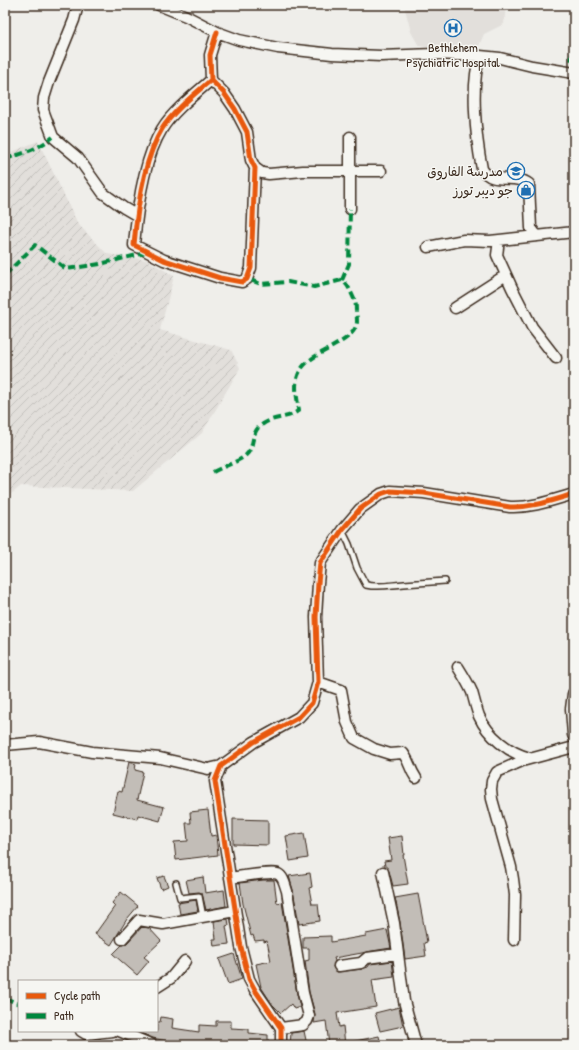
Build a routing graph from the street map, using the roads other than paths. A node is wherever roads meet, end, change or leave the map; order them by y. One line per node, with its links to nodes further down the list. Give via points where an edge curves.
1 (78, 5): 12 (street, via 49,82 43,110 53,137 78,158 103,193)
2 (159, 5): 3 (street)
3 (217, 32): 4 (street, via 239,40 278,48 332,54); 6 (street, via 210,55)
4 (480, 56): 5 (street); 14 (street, via 477,62 475,113 482,169 491,177 524,181 529,184 531,228)
5 (574, 73)
6 (211, 80): 8 (street, via 224,92 247,132 251,160); 12 (street, via 182,106 162,129 147,162)
7 (350, 137): 9 (street)
8 (255, 168): 9 (street, via 269,174); 12 (street, via 251,268 248,279 242,282 207,275 164,260 134,245)
9 (351, 171): 10 (street); 11 (street)
10 (381, 171)
11 (350, 209)
12 (136, 214)
13 (574, 232): 14 (street)
14 (537, 236): 15 (street)
15 (499, 240): 16 (street); 18 (street)
16 (485, 241): 17 (street, via 464,240); 18 (street)
17 (428, 247)
18 (497, 255): 19 (street)
19 (506, 274): 20 (street); 21 (street, via 532,327)
20 (454, 308)
21 (556, 358)
22 (574, 494): 23 (street, via 531,506 510,507 424,493 390,491 381,494 360,509)
23 (342, 530): 24 (lane, via 356,568 366,585 386,587); 26 (street, via 324,557 319,570 316,617)
24 (445, 581)
25 (458, 667): 31 (street, via 467,680 485,726 508,749)
26 (318, 682): 32 (street, via 312,703 299,717 254,742); 34 (street, via 341,690 347,722 354,738 374,750 390,754 402,753 409,760 410,770)
27 (574, 694): 28 (street)
28 (574, 735)
29 (5, 745): 33 (street, via 46,743 92,752 160,758)
30 (574, 747): 31 (street)
31 (530, 758): 42 (street, via 497,772 491,789 513,879)
32 (220, 766): 33 (street); 35 (street)
33 (208, 769): 35 (street)
34 (416, 778)
35 (215, 782): 37 (street)
36 (383, 872): 43 (street, via 394,923)
37 (230, 878): 39 (street); 47 (street, via 271,873 278,874 284,880 309,1016 303,1025)
38 (176, 883): 40 (lane, via 180,898 199,896)
39 (235, 911): 40 (street); 47 (street, via 249,979 262,1003)
40 (203, 917): 41 (street, via 163,924 139,920)
41 (122, 939)
42 (514, 940)
43 (397, 954): 45 (street, via 367,958 361,963); 53 (street, via 404,1001)
44 (186, 961): 46 (street, via 171,978)
45 (340, 966)
46 (158, 986)
47 (281, 1028): 52 (street)
48 (83, 1032): 49 (street)
49 (104, 1032)
50 (122, 1032): 51 (street)
51 (152, 1045)
52 (281, 1045)
53 (416, 1045)

